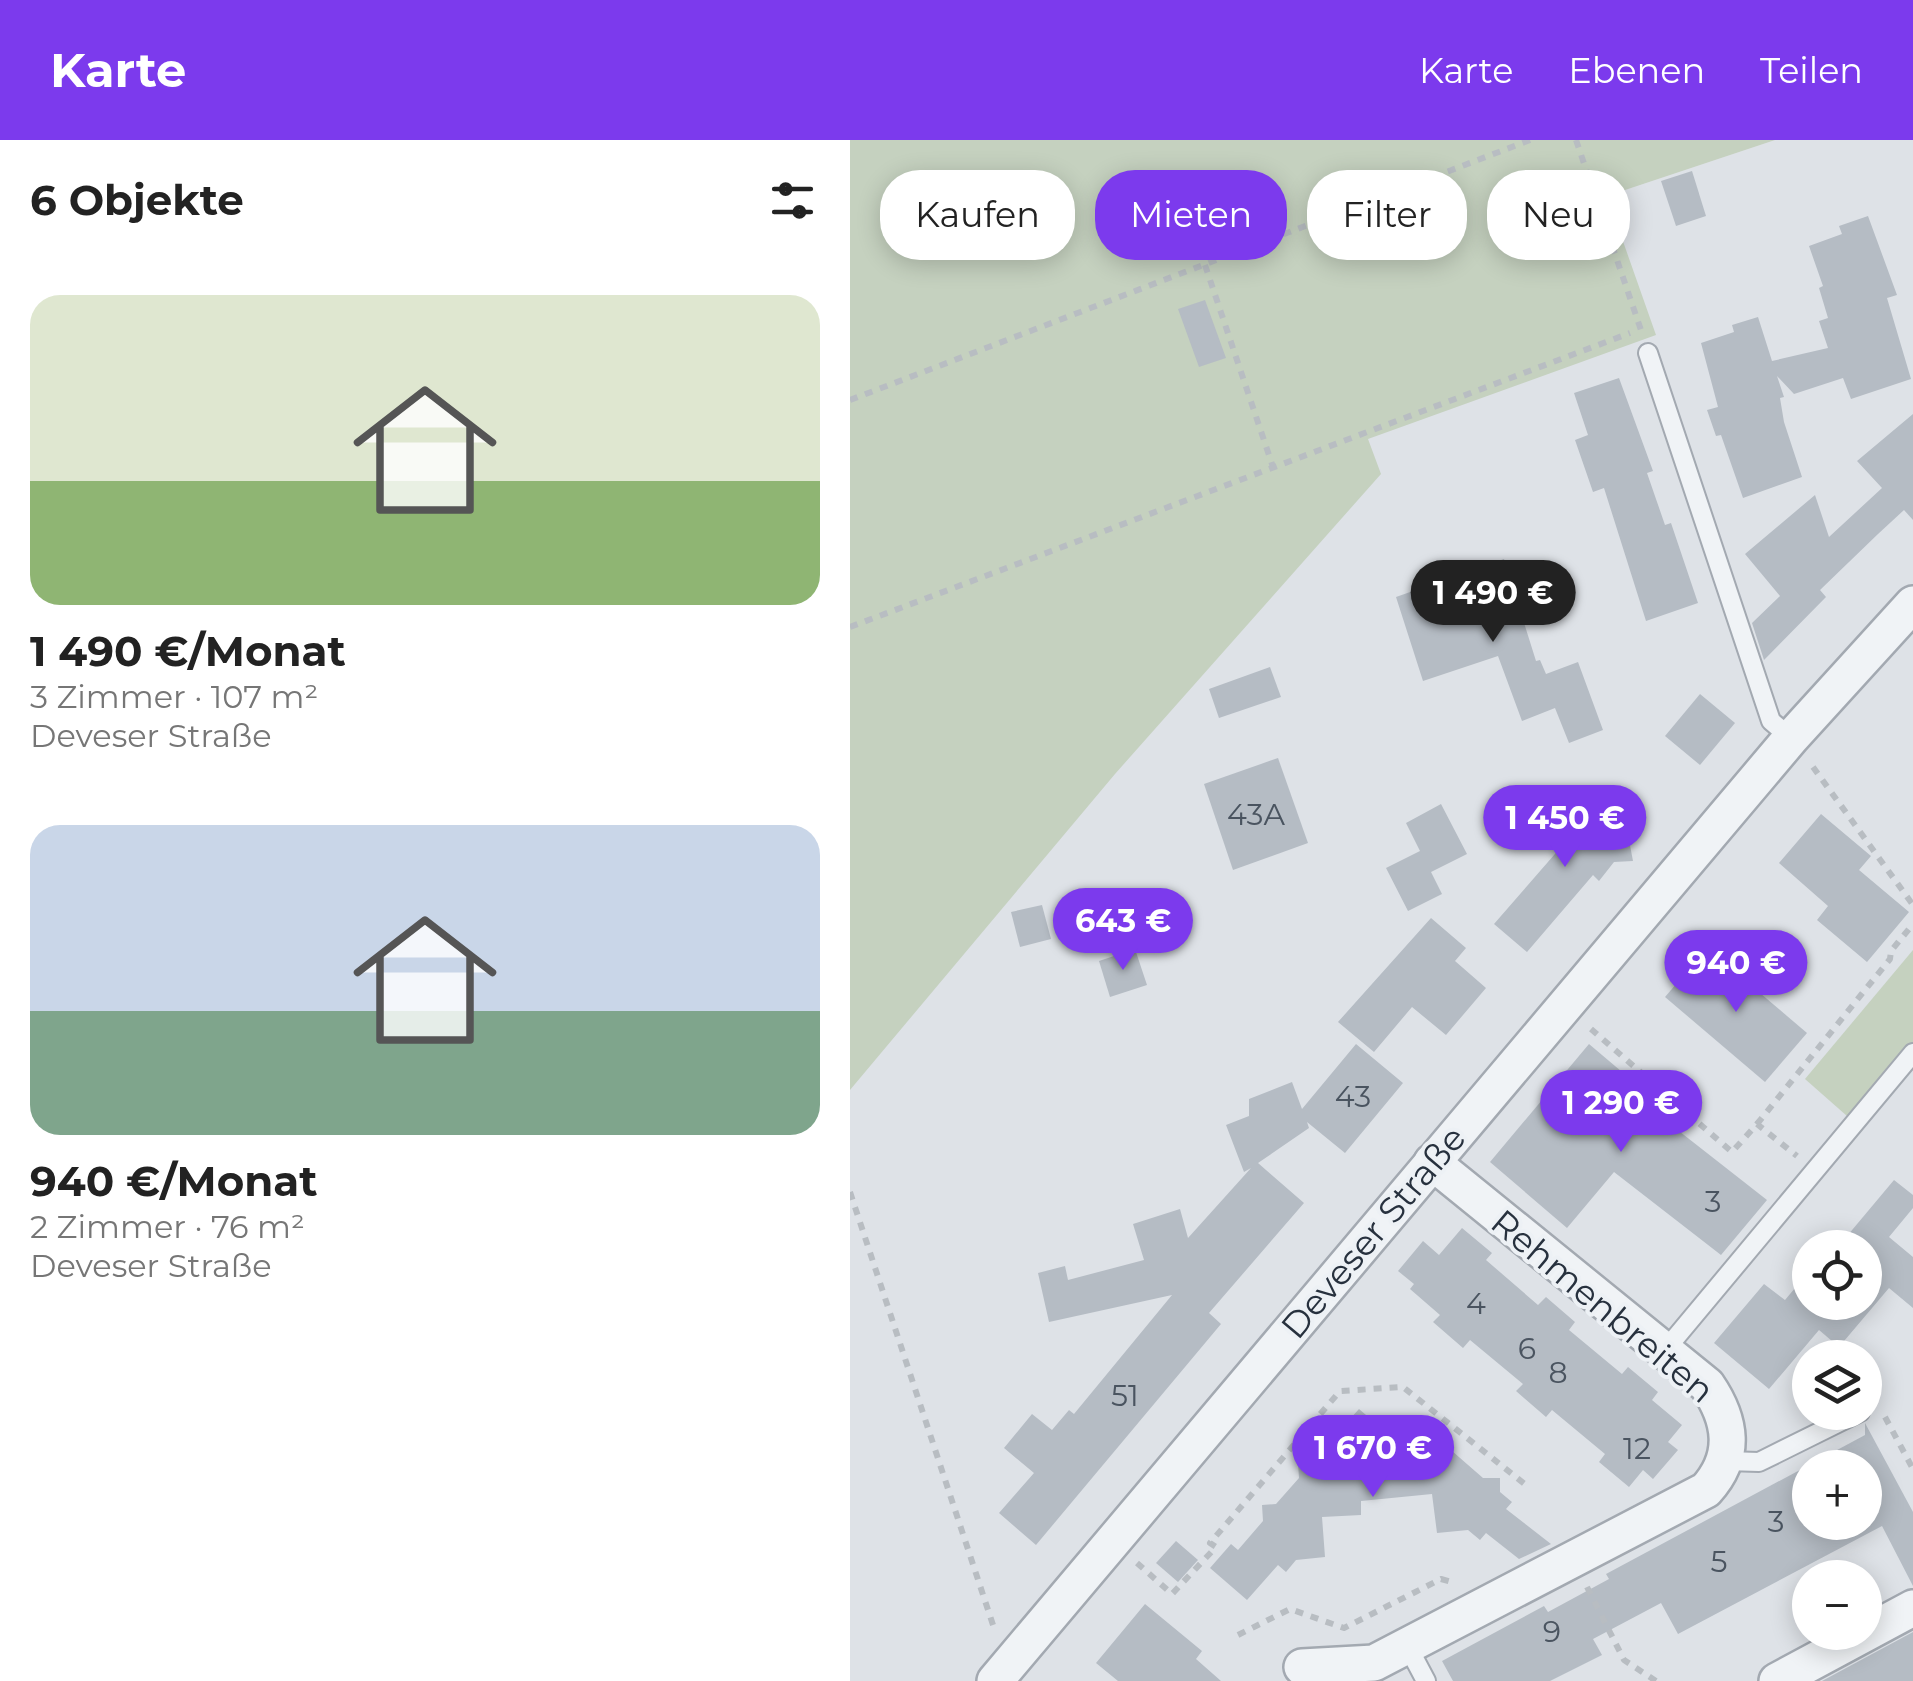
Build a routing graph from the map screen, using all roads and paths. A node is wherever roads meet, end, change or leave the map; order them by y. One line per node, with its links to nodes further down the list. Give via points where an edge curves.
1 (1530, 140): 3 (path)
2 (1576, 140): 6 (path, via 1641,329)
3 (1205, 264): 5 (path); 6 (path)
4 (1648, 352): 9 (lane, via 1771,722)
5 (850, 400)
6 (1273, 467): 8 (path)
7 (1913, 604): 9 (street, Deveser Straße)
8 (850, 628)
9 (1791, 738): 10 (path); 12 (street, Deveser Straße)
10 (1913, 904)
11 (1913, 924): 16 (path)
12 (1564, 1006): 14 (path); 17 (street, Deveser Straße)
13 (1913, 1053): 18 (lane)
14 (1633, 1065): 15 (path); 16 (path, via 1732,1152)
15 (1628, 1074)
16 (1756, 1124): 18 (path)
17 (1432, 1162): 20 (street, Rehmenbreiten); 32 (street, Deveser Straße)
18 (1815, 1171): 20 (lane)
19 (850, 1192): 32 (path)
20 (1666, 1349): 23 (street, Rehmenbreiten, via 1722,1407)
21 (1882, 1417): 24 (path)
22 (1824, 1430): 23 (lane, via 1759,1462)
23 (1726, 1461): 27 (street, via 1706,1490)
24 (1913, 1469)
25 (1526, 1485): 26 (path, via 1403,1387 1340,1391 1172,1594)
26 (1130, 1556)
27 (1574, 1558): 28 (street); 35 (path, via 1624,1660)
28 (1487, 1604): 30 (path, via 1477,1591 1440,1579 1344,1628 1290,1609); 31 (street)
29 (1913, 1608): 36 (street)
30 (1238, 1635)
31 (1408, 1646): 33 (street, via 1374,1663); 34 (lane)
32 (1004, 1670)
33 (1298, 1674)
34 (1426, 1681)
35 (1656, 1681)
36 (1777, 1681)

